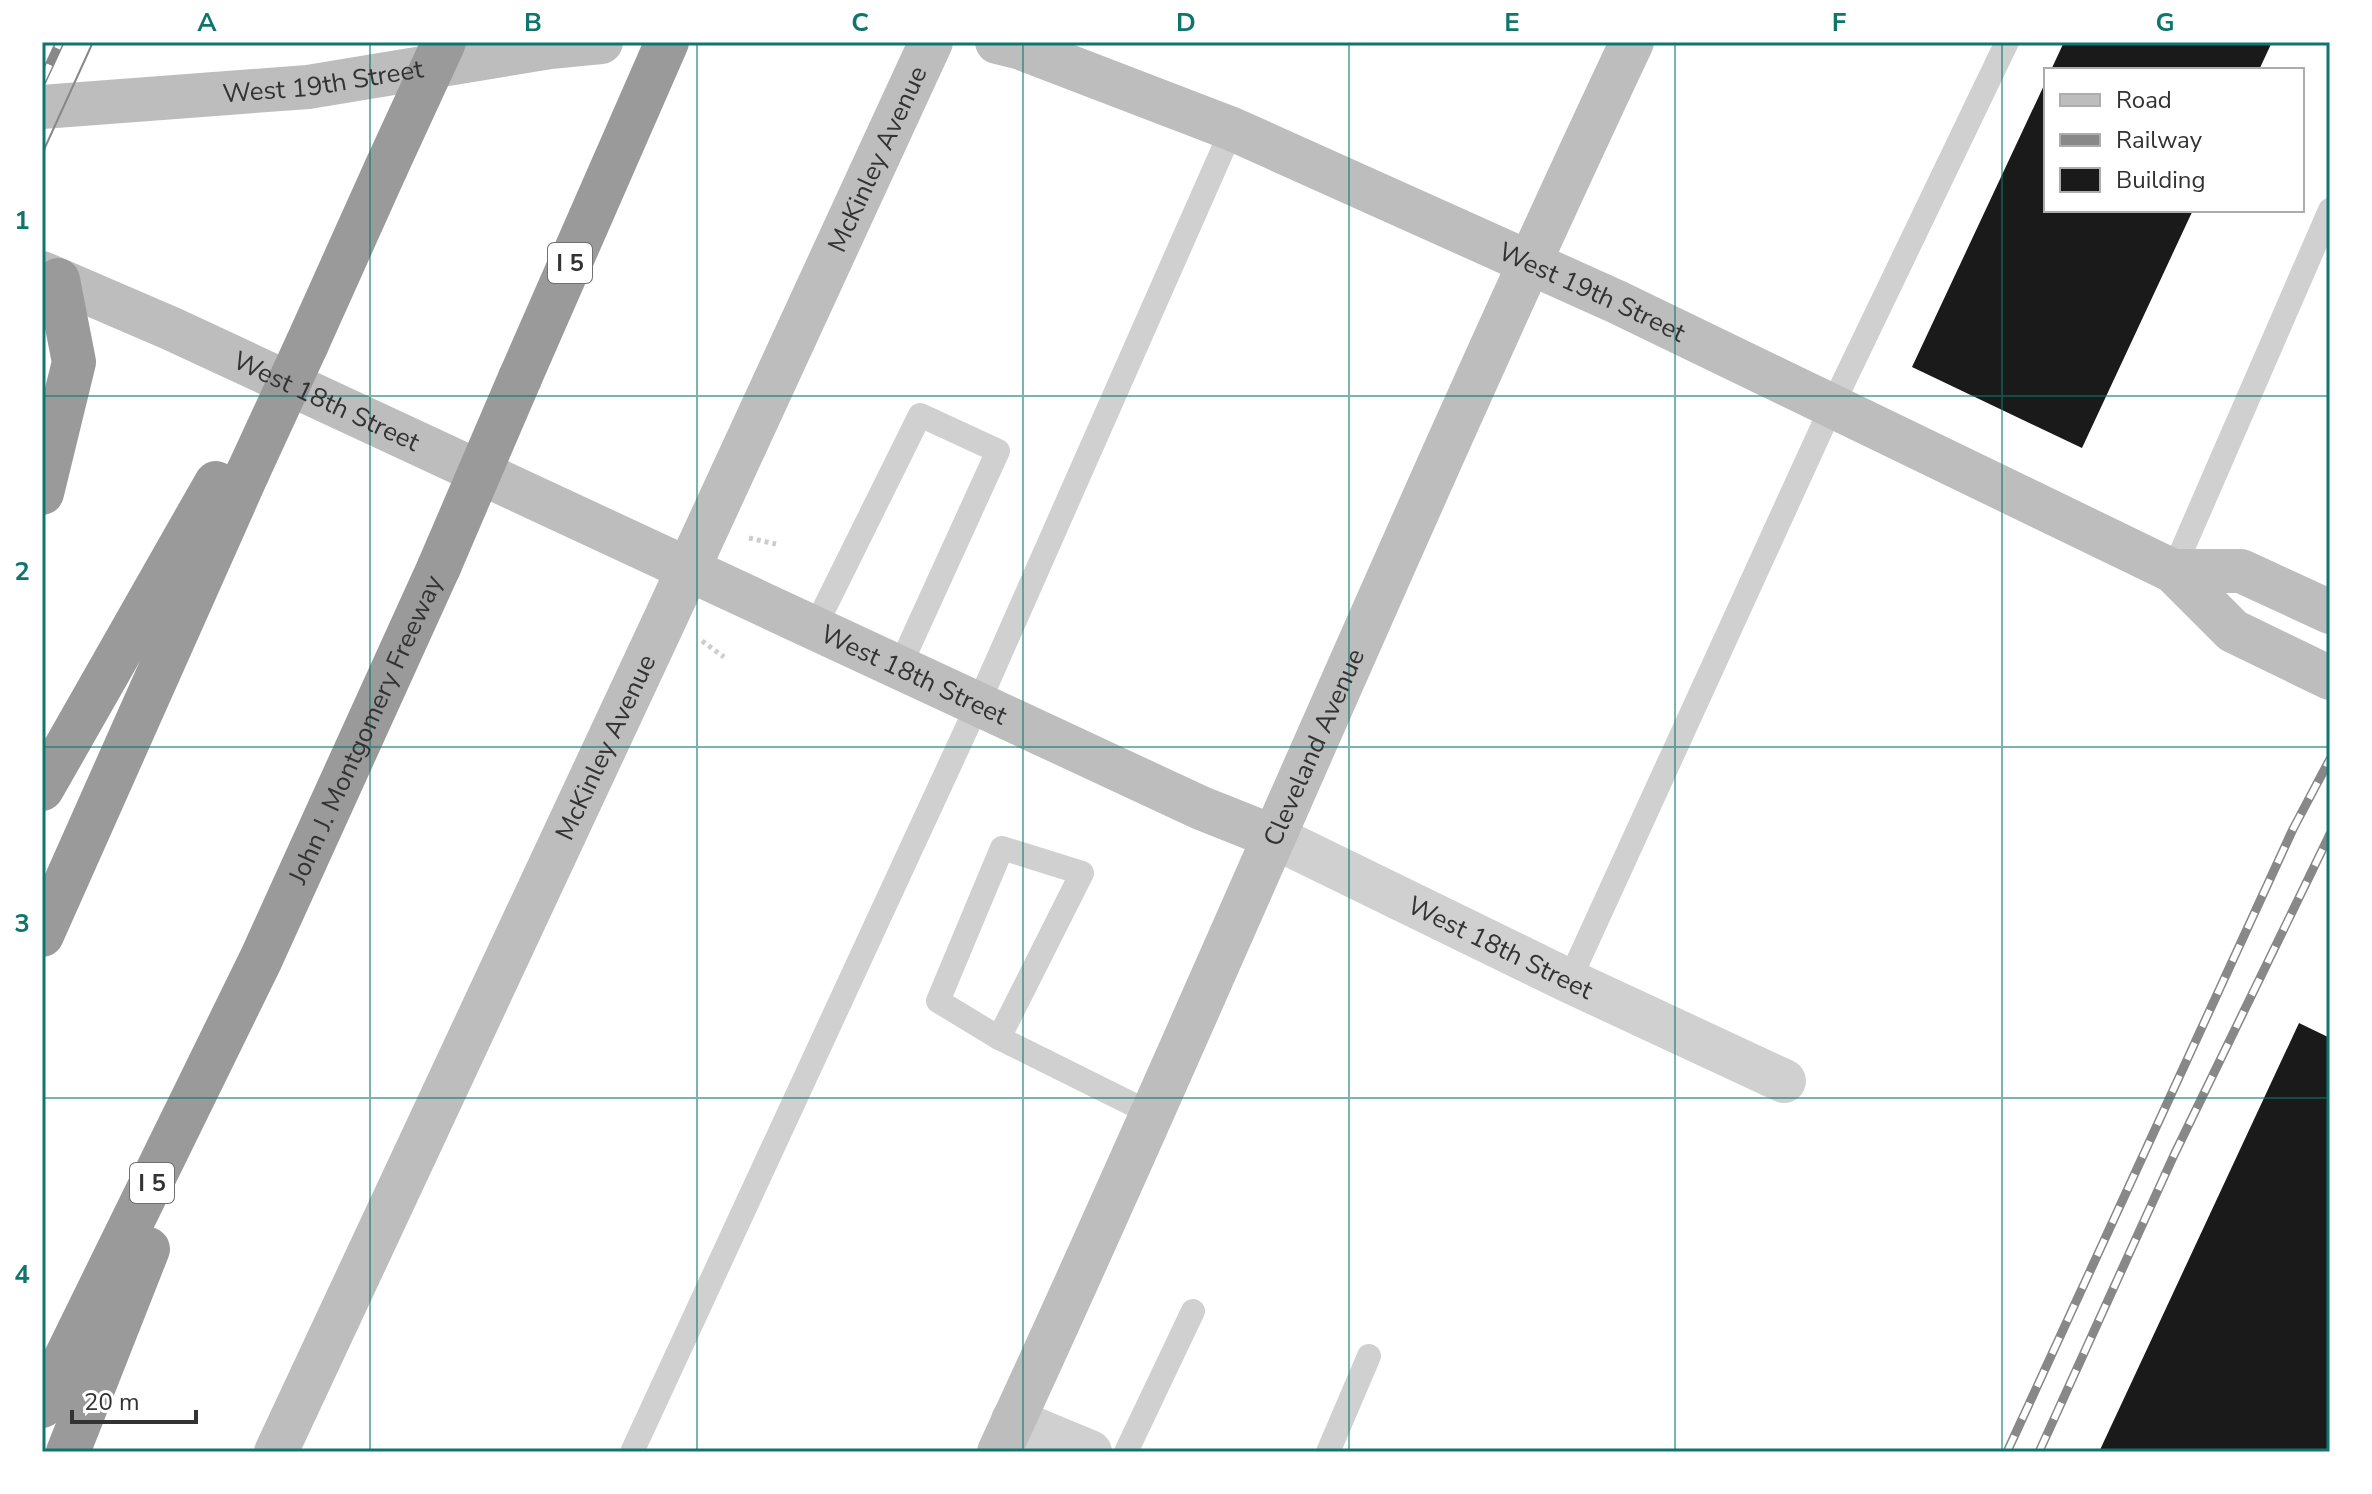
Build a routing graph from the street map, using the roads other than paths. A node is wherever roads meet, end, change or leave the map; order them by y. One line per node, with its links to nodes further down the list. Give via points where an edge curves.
1 (444, 42): 14 (highway, bridge, via 307,344)
2 (601, 42): 8 (main road, West 19th Street, via 308,87)
3 (667, 42): 26 (highway, John J. Montgomery Freeway / I 5, bridge, via 439,567)
4 (931, 42): 16 (main road, McKinley Avenue)
5 (997, 42): 9 (main road, West 19th Street)
6 (1632, 42): 11 (main road, Cleveland Avenue)
7 (2007, 42): 13 (lane)
8 (42, 107)
9 (1232, 129): 11 (main road, West 19th Street); 22 (lane)
10 (2330, 210): 17 (lane)
11 (1528, 262): 13 (main road, West 19th Street); 24 (main road, Cleveland Avenue)
12 (50, 277): 15 (highway, via 74,362); 16 (main road, West 18th Street, via 186,335)
13 (1832, 406): 17 (main road, West 19th Street); 27 (lane)
14 (238, 466): 23 (highway); 25 (highway)
15 (42, 493)
16 (688, 571): 19 (main road, West 18th Street); 36 (main road, McKinley Avenue)
17 (2173, 571): 18 (main road, West 19th Street, via 2241,571); 21 (main road, West 19th Street, via 2233,631)
18 (2330, 612)
19 (814, 629): 20 (main road, West 18th Street); 20 (lane, via 920,415 998,451)
20 (899, 668): 22 (main road, West 18th Street)
21 (2330, 678)
22 (978, 704): 24 (main road, West 18th Street); 37 (lane)
23 (42, 789)
24 (1274, 837): 27 (street, West 18th Street); 30 (main road, Cleveland Avenue)
25 (42, 935)
26 (261, 959): 33 (highway, John J. Montgomery Freeway / I 5); 35 (highway)
27 (1569, 981): 29 (street, West 18th Street)
28 (999, 1038): 28 (lane, via 1082,873 1002,848 938,1001); 30 (lane)
29 (1784, 1081)
30 (1152, 1114): 34 (main road, Cleveland Avenue)
31 (1193, 1311): 39 (lane)
32 (1369, 1356): 40 (lane)
33 (42, 1406)
34 (1006, 1436): 38 (street)
35 (68, 1452)
36 (276, 1452)
37 (632, 1452)
38 (1090, 1452)
39 (1126, 1452)
40 (1328, 1452)

